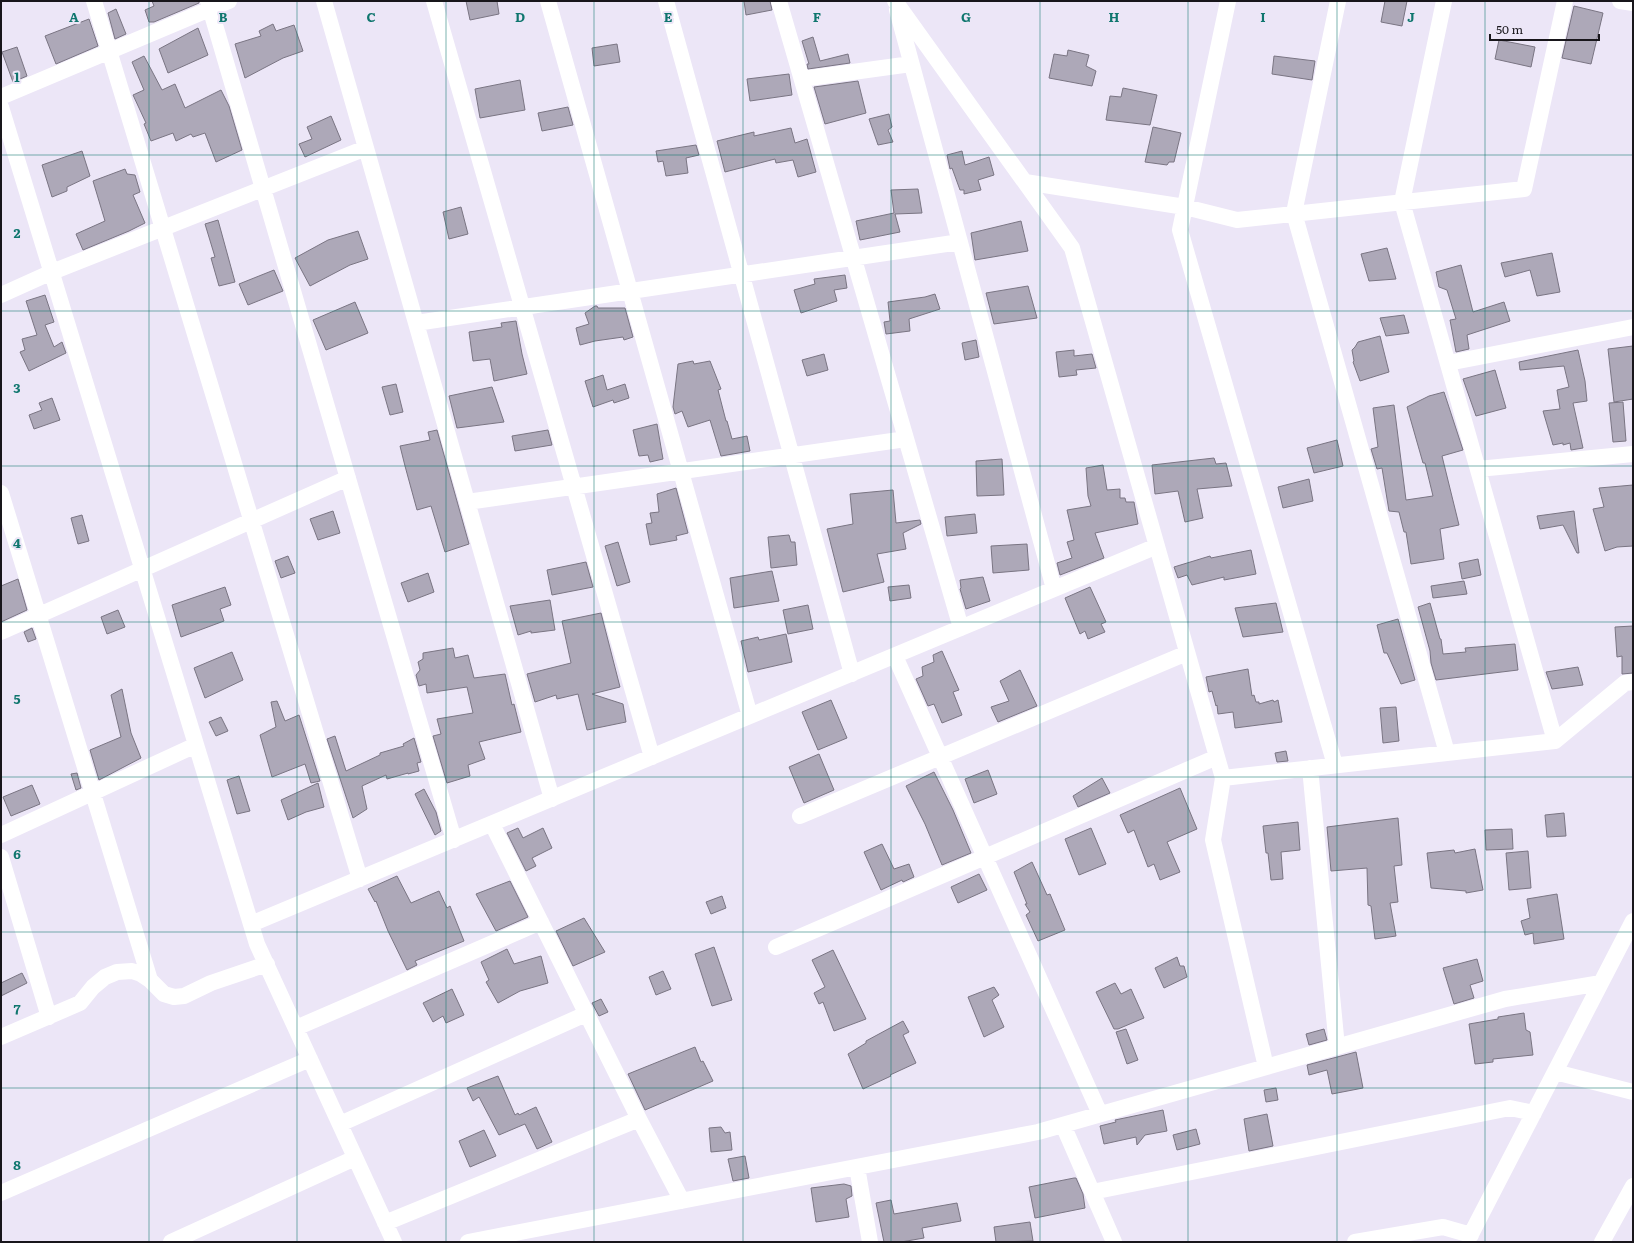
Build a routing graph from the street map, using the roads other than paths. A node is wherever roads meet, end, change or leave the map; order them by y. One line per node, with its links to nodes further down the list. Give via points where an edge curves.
1 (94, 1): 16 (street)
2 (229, 1): 15 (street)
3 (324, 1): 21 (street)
4 (434, 1): 34 (street)
5 (548, 1): 32 (street)
6 (666, 1): 31 (street)
7 (779, 1): 18 (street)
8 (895, 1): 17 (street); 22 (street)
9 (1228, 1): 25 (street)
10 (1338, 1): 26 (street)
11 (1444, 1): 24 (street)
12 (1565, 1): 24 (street, via 1524,189)
13 (1620, 1): 14 (street)
14 (1633, 3)
15 (209, 5): 16 (street); 23 (street)
16 (110, 51): 19 (street); 27 (street)
17 (911, 64): 18 (street); 28 (street)
18 (802, 79): 29 (street)
19 (1, 97)
20 (1, 106): 30 (street)
21 (366, 148): 23 (street); 35 (street)
22 (1025, 182): 25 (street); 48 (street, via 1072,248)
23 (263, 189): 27 (street); 43 (street)
24 (1402, 202): 26 (street); 37 (street)
25 (1185, 207): 26 (street, via 1237,220); 65 (street, via 1180,230)
26 (1294, 214): 61 (street)
27 (163, 228): 30 (street); 47 (street)
28 (960, 242): 29 (street); 50 (street)
29 (854, 258): 31 (street); 38 (street)
30 (52, 272): 33 (street); 49 (street)
31 (741, 274): 32 (street); 40 (street)
32 (630, 291): 34 (street); 42 (street)
33 (1, 295)
34 (522, 308): 35 (street); 44 (street)
35 (416, 323): 46 (street)
36 (1633, 327): 37 (street)
37 (1448, 363): 41 (street)
38 (906, 439): 40 (street); 52 (street)
39 (1633, 454): 41 (street)
40 (791, 455): 42 (street); 56 (street)
41 (1478, 469): 59 (street)
42 (681, 472): 44 (street); 58 (street)
43 (348, 478): 47 (street); 73 (street)
44 (574, 487): 46 (street); 62 (street)
45 (1, 493): 51 (street)
46 (467, 502): 69 (street)
47 (252, 521): 49 (street); 76 (street)
48 (1157, 546): 50 (street); 54 (street)
49 (142, 569): 51 (street); 60 (street)
50 (1054, 590): 52 (street)
51 (38, 615): 53 (street); 68 (street)
52 (961, 628): 55 (street)
53 (1, 632)
54 (1187, 653): 63 (street); 64 (street)
55 (895, 656): 56 (street); 63 (street)
56 (852, 674): 58 (street)
57 (1633, 682): 59 (street, via 1625,682)
58 (750, 716): 62 (street)
59 (1555, 740): 61 (street)
60 (196, 745): 68 (street); 79 (street)
61 (1447, 752): 65 (street)
62 (652, 757): 69 (street)
63 (940, 757): 70 (street); 75 (street)
64 (1217, 757): 67 (street); 75 (street)
65 (1335, 765): 66 (street)
66 (1310, 768): 67 (street); 88 (street)
67 (1223, 778): 90 (street, via 1213,840)
68 (93, 793): 72 (street); 82 (street)
69 (552, 799): 71 (street)
70 (800, 816)
71 (492, 824): 73 (street); 78 (street)
72 (1, 835)
73 (454, 840): 76 (street)
74 (1, 857): 85 (street)
75 (985, 857): 80 (street); 94 (street)
76 (360, 879): 79 (street)
77 (1633, 921): 83 (street)
78 (541, 922): 84 (street); 86 (street)
79 (251, 924): 81 (street)
80 (776, 947)
81 (266, 964): 82 (street, via 211,983 184,996 164,994); 86 (street)
82 (150, 980): 85 (street, via 132,971 116,972 104,977 80,1003)
83 (1601, 983): 88 (street, via 1505,999); 91 (street)
84 (586, 1014): 95 (street); 96 (street)
85 (49, 1016): 87 (street)
86 (296, 1028): 89 (street)
87 (1, 1037)
88 (1337, 1047): 90 (street)
89 (310, 1059): 96 (street); 102 (street)
90 (1266, 1067): 94 (street)
91 (1555, 1072): 92 (street); 93 (street)
92 (1633, 1092)
93 (1534, 1113): 101 (street, via 1510,1108); 105 (street)
94 (1100, 1114): 97 (street)
95 (639, 1120): 103 (street); 104 (street)
96 (340, 1124): 98 (street)
97 (1063, 1124): 99 (street, via 1038,1132); 101 (street)
98 (355, 1158): 104 (street); 106 (street)
99 (857, 1167): 103 (street); 109 (street)
100 (1633, 1186): 112 (street)
101 (1092, 1192): 110 (street)
102 (1, 1193)
103 (682, 1201): 108 (street)
104 (385, 1223): 107 (street)
105 (1469, 1239): 111 (street, via 1443,1227)
106 (171, 1242)
107 (394, 1242)
108 (468, 1242)
109 (870, 1242)
110 (1114, 1242)
111 (1354, 1242)
112 (1602, 1242)

